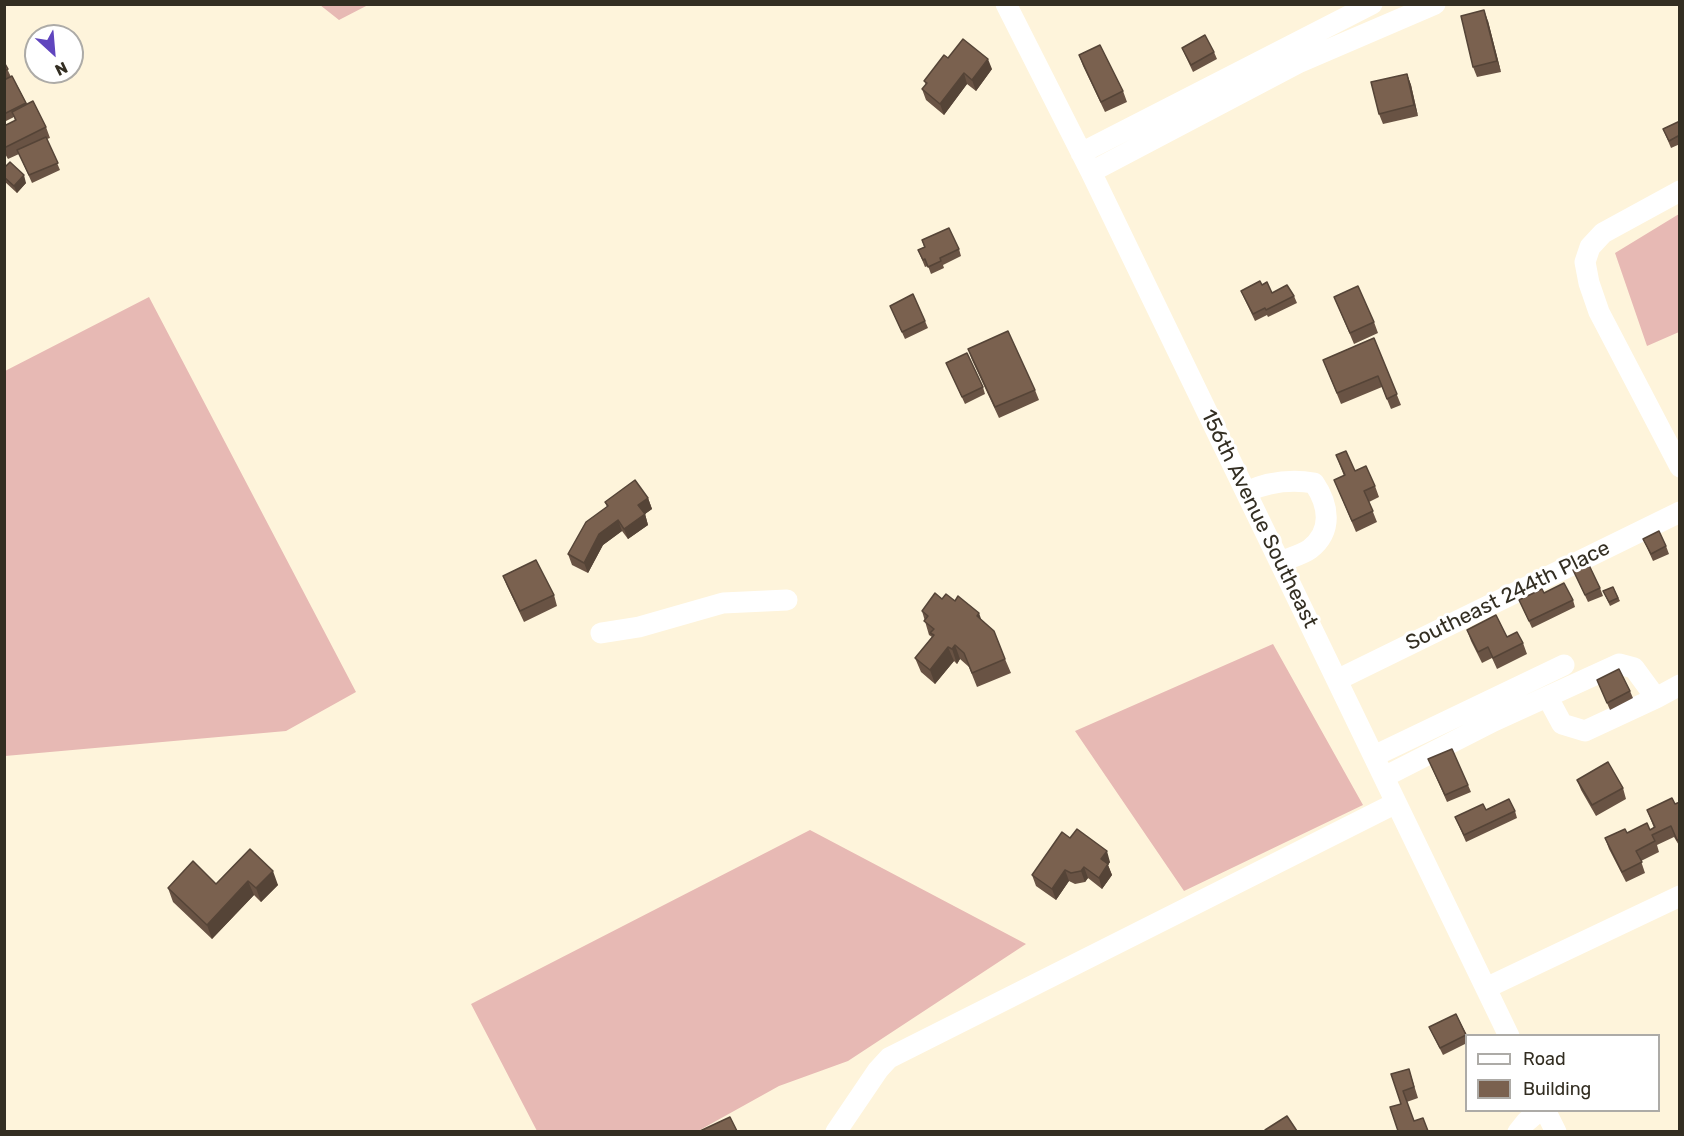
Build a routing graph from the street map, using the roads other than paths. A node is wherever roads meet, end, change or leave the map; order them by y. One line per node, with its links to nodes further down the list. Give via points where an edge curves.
1 (1006, 4): 4 (street, 156th Avenue Southeast)
2 (1372, 4): 4 (street)
3 (1435, 4): 5 (street, via 1300,62)
4 (1081, 153): 5 (street, 156th Avenue Southeast)
5 (1091, 172): 8 (street, 156th Avenue Southeast)
6 (1680, 191): 7 (street, via 1603,233 1590,247 1585,262 1599,312)
7 (1680, 467)
8 (1246, 492): 10 (street, 156th Avenue Southeast); 10 (street, via 1262,485 1302,481 1314,483 1322,494 1326,527 1319,541)
9 (1680, 512): 14 (street, Southeast 244th Place)
10 (1280, 562): 14 (street, 156th Avenue Southeast)
11 (787, 600): 12 (street, via 723,603 639,627)
12 (601, 633)
13 (1564, 665): 18 (street)
14 (1337, 680): 18 (street, 156th Avenue Southeast)
15 (1680, 685): 17 (street)
16 (1548, 698): 17 (street, via 1619,664 1634,668); 17 (street, via 1562,724 1585,731); 19 (street)
17 (1656, 698)
18 (1374, 756): 19 (street, 156th Avenue Southeast)
19 (1384, 777): 20 (street, 156th Avenue Southeast)
20 (1396, 803): 22 (street, 156th Avenue Southeast); 26 (street, via 889,1058)
21 (1680, 896): 22 (street)
22 (1486, 988): 23 (street, 156th Avenue Southeast)
23 (1509, 1034)
24 (1538, 1112): 27 (street)
25 (1546, 1112): 28 (street)
26 (836, 1131)
27 (1518, 1131)
28 (1556, 1131)

